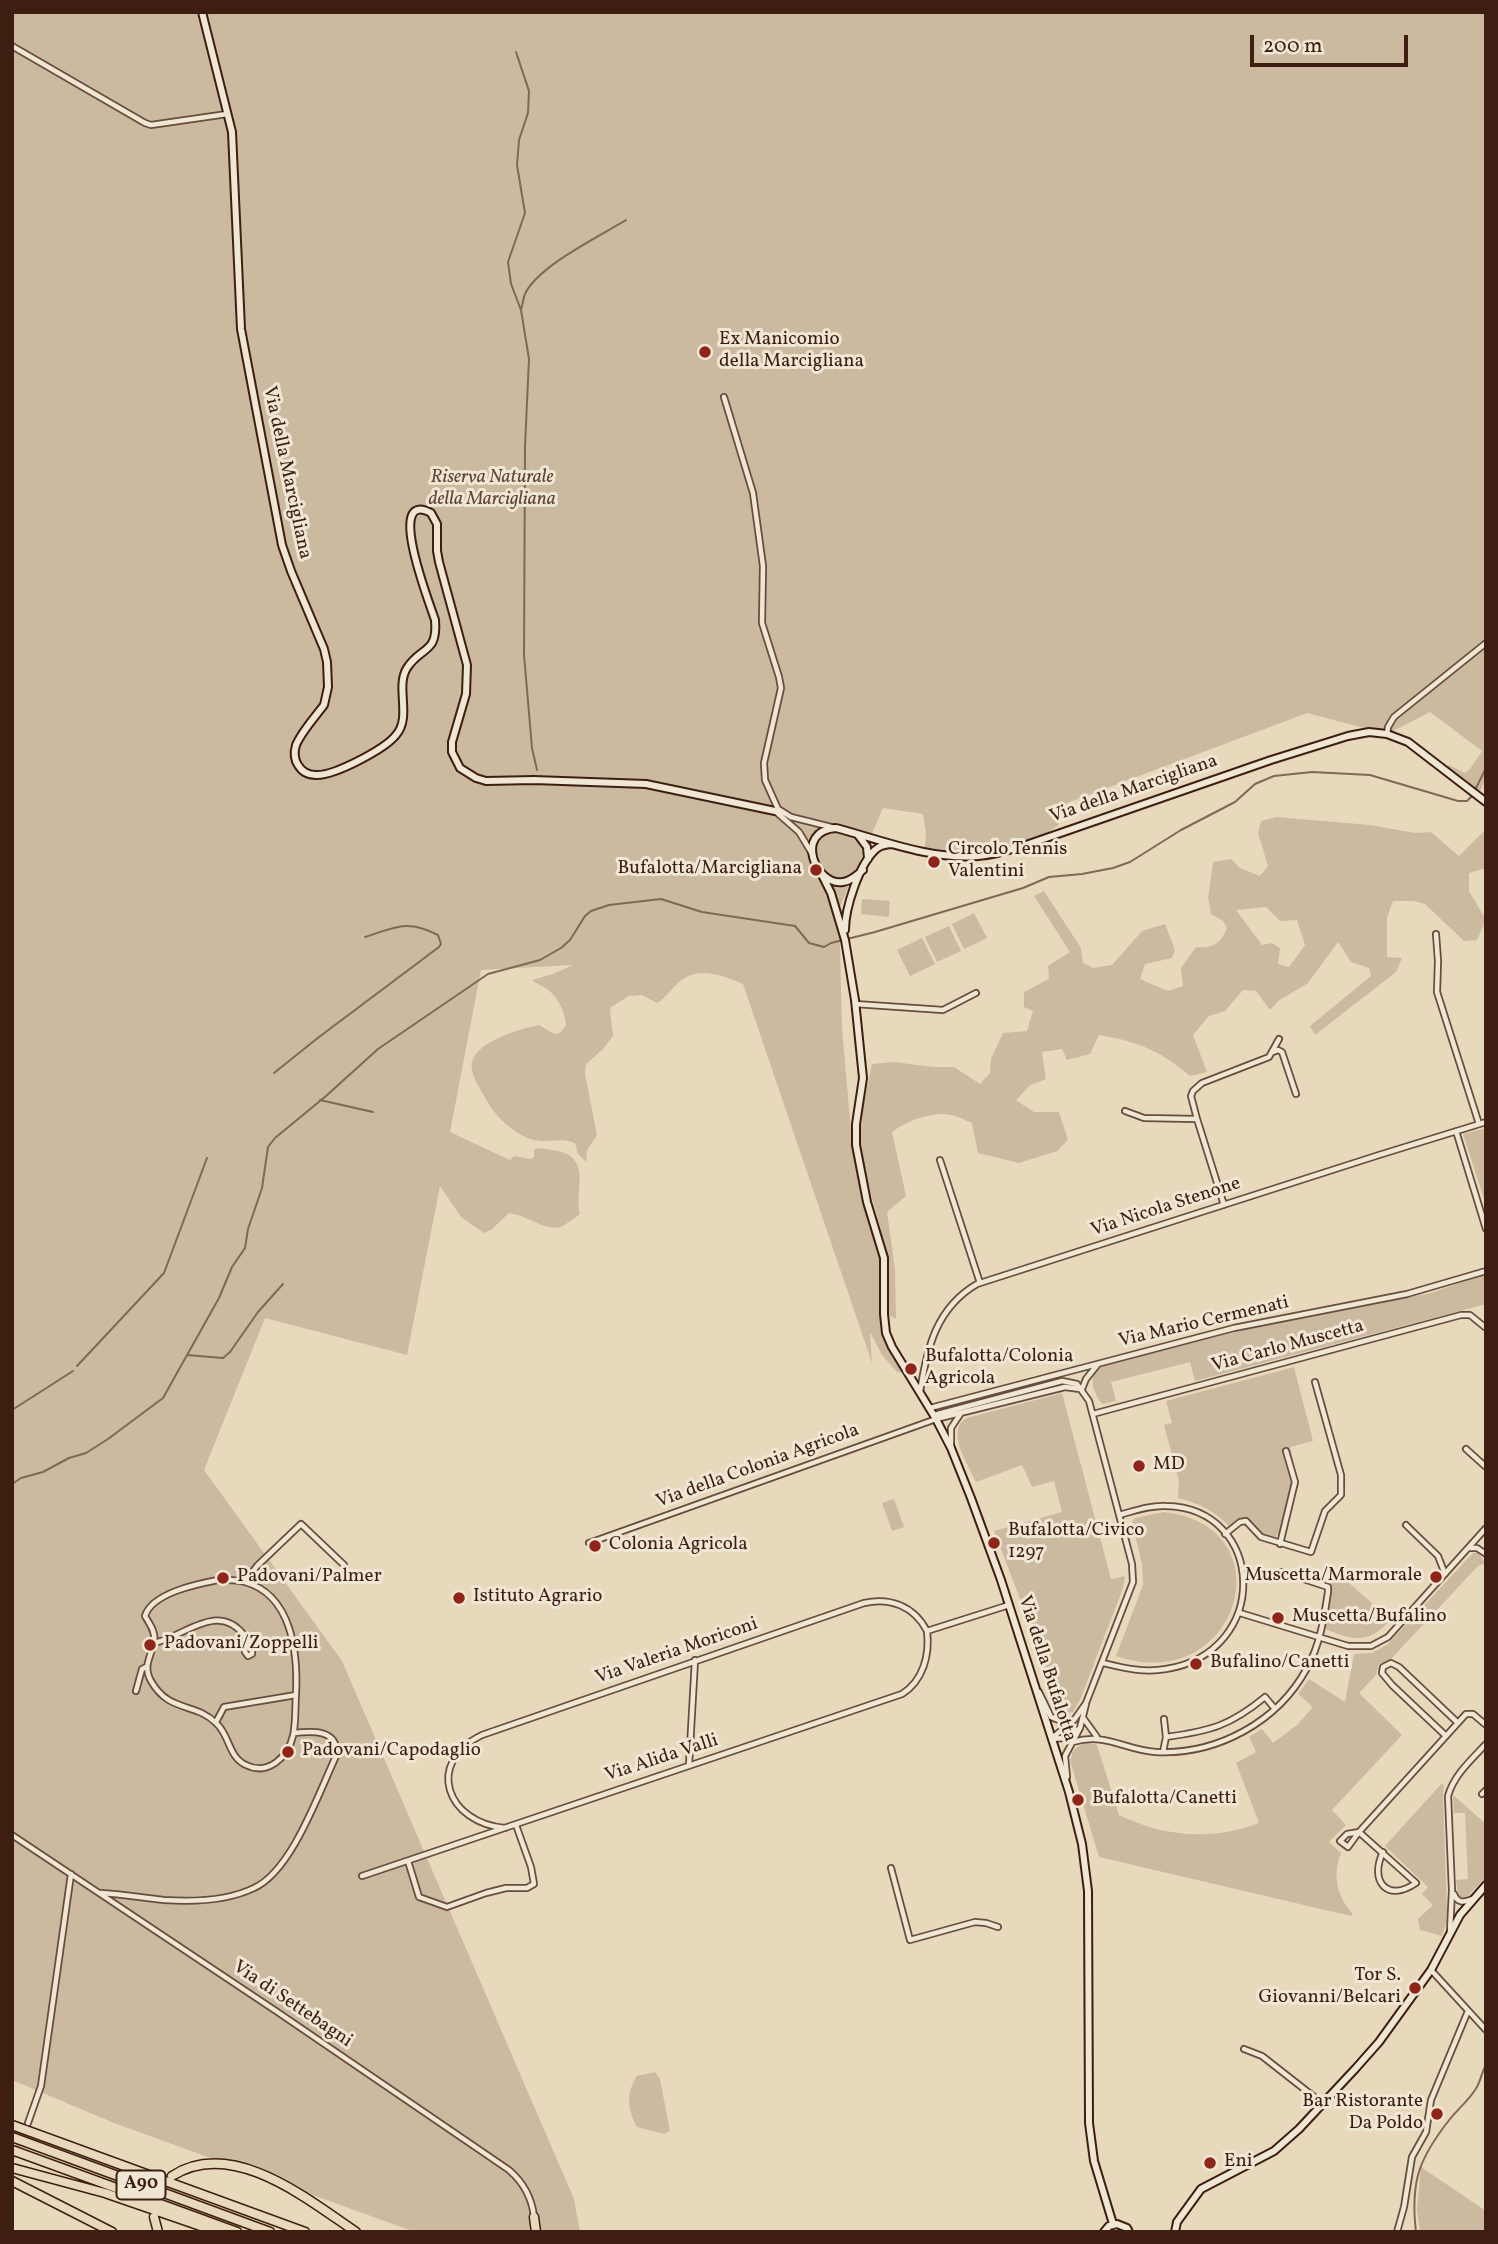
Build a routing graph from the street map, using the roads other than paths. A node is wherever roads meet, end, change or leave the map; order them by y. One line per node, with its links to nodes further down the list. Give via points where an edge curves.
1 (202, 12): 3 (street, Via della Marcigliana)
2 (12, 46): 3 (street, via 151,125)
3 (229, 114): 8 (street, Via della Marcigliana, via 241,329 253,397 282,545 324,649 329,675 324,705 295,747 299,767 317,776 336,771 398,733 403,676 429,649 436,633 410,534 410,517 422,509 436,521 436,551 467,665 466,694 452,742 460,768 486,781 630,782)
4 (724, 397): 8 (street, via 753,493 763,566 762,623 781,688 764,763 765,780)
5 (1486, 643): 6 (street, via 1394,717)
6 (1387, 734): 7 (street, Via della Marcigliana, via 1408,742); 11 (street, Via della Marcigliana, via 1348,736 997,853 952,856)
7 (1486, 802)
8 (777, 810): 9 (street, Via della Marcigliana); 12 (street, via 799,832)
9 (836, 828): 10 (street, Via della Marcigliana); 12 (street, via 817,835)
10 (853, 833): 11 (street, Via della Marcigliana); 13 (street, via 866,844)
11 (897, 844): 13 (street, via 880,846)
12 (811, 854): 14 (street)
13 (867, 862): 15 (street, Via della Bufalotta)
14 (819, 869): 15 (street, via 840,883); 17 (street, Via della Bufalotta)
15 (863, 870): 17 (street, Via della Bufalotta, via 847,908)
16 (1436, 934): 26 (street, via 1437,992)
17 (845, 940): 19 (street, Via della Bufalotta)
18 (976, 993): 19 (street, via 943,1010)
19 (855, 1004): 41 (street, Via della Bufalotta, via 863,1078 856,1145 884,1258 885,1329)
20 (1279, 1039): 21 (street)
21 (1272, 1052): 22 (street, via 1282,1052); 24 (street, via 1196,1087 1192,1096)
22 (1296, 1094)
23 (1125, 1111): 24 (street, via 1144,1118)
24 (1197, 1119): 29 (street)
25 (1486, 1122): 26 (street, Via Nicola Stenone)
26 (1479, 1124): 27 (street, Via Nicola Stenone)
27 (1456, 1131): 29 (street, Via Nicola Stenone); 30 (street)
28 (940, 1160): 32 (street)
29 (1224, 1205): 32 (street, Via Nicola Stenone)
30 (1486, 1229)
31 (1486, 1271): 34 (street, Via Mario Cermenati, via 1428,1289 1234,1328)
32 (980, 1283): 41 (street, Via Nicola Stenone, via 956,1300 938,1322 926,1353)
33 (1486, 1328): 45 (street, Via Carlo Muscetta, via 1470,1315 1461,1315)
34 (1099, 1363): 35 (street, Via Mario Cermenati); 37 (street)
35 (1080, 1368): 36 (street, Via Mario Cermenati); 37 (street)
36 (1070, 1370): 38 (street); 44 (street, Via Mario Cermenati)
37 (1086, 1379): 40 (street)
38 (1062, 1381): 40 (street); 42 (street)
39 (1315, 1382): 57 (street, via 1341,1475 1341,1495 1325,1511 1311,1552)
40 (1082, 1389): 42 (street, via 1069,1386); 45 (street)
41 (920, 1391): 44 (street, Via della Bufalotta)
42 (1022, 1395): 43 (street); 44 (street)
43 (961, 1413): 44 (street); 46 (street, via 951,1428)
44 (934, 1414): 46 (street, Via della Bufalotta); 56 (street, Via della Colonia Agricola)
45 (1093, 1414): 50 (street)
46 (951, 1448): 64 (street, Via della Bufalotta)
47 (1466, 1449): 49 (street)
48 (1286, 1451): 57 (street, via 1295,1482)
49 (1486, 1467)
50 (1119, 1515): 53 (street, via 1154,1506 1177,1507 1204,1517); 71 (street, via 1133,1582)
51 (1406, 1525): 62 (street, via 1438,1556)
52 (1486, 1528): 54 (street)
53 (1225, 1534): 57 (street, via 1246,1521 1261,1537); 65 (street, via 1242,1568)
54 (1479, 1536): 55 (street); 58 (street); 59 (street)
55 (1486, 1537)
56 (589, 1543)
57 (1280, 1544)
58 (1468, 1548): 59 (street); 62 (street)
59 (1485, 1552)
60 (344, 1566): 63 (street, via 301,1524)
61 (1282, 1572): 67 (street, via 1328,1587)
62 (1445, 1574): 67 (street, via 1379,1642 1348,1646)
63 (245, 1581): 69 (street, via 203,1583 154,1603 145,1616 154,1634); 75 (street, via 272,1600 290,1628 298,1666)
64 (1009, 1605): 66 (street); 73 (street, Via della Bufalotta)
65 (1240, 1613): 67 (street); 71 (street, via 1220,1643 1178,1667 1144,1671)
66 (927, 1631): 70 (street, Via Valeria Moriconi, via 909,1610 880,1600); 93 (street, Via Alida Valli, via 922,1671 914,1686 902,1694)
67 (1320, 1637): 77 (street, via 1307,1670)
68 (247, 1639): 69 (street, via 234,1626 209,1620)
69 (153, 1643): 72 (street)
70 (695, 1660): 93 (street); 96 (street, Via Valeria Moriconi, via 467,1744 449,1771 452,1797 474,1820)
71 (1102, 1663): 76 (street)
72 (146, 1667): 74 (street); 81 (street, via 166,1699)
73 (1034, 1686): 80 (street, via 1051,1717); 89 (street, Via della Bufalotta)
74 (136, 1691)
75 (296, 1695): 81 (street, via 224,1707); 85 (street)
76 (1086, 1703): 79 (street); 80 (street)
77 (1275, 1709): 88 (street, via 1265,1697 1227,1723); 92 (street, via 1232,1738)
78 (1164, 1718): 88 (street)
79 (1084, 1719): 84 (street); 87 (street)
80 (1074, 1720): 89 (street)
81 (216, 1722): 85 (street, via 236,1758 256,1768 278,1762)
82 (1458, 1723): 83 (street, via 1469,1713); 86 (street); 86 (street, via 1399,1668 1391,1663 1383,1667 1382,1673 1392,1685)
83 (1486, 1725)
84 (1080, 1728): 89 (street, via 1064,1738); 90 (street)
85 (294, 1733): 106 (street, via 326,1734 336,1743 337,1754 291,1849 270,1878 255,1888 218,1899 163,1900)
86 (1446, 1736): 98 (street, via 1359,1832)
87 (1097, 1737): 90 (street); 92 (street)
88 (1166, 1737): 92 (street)
89 (1051, 1739): 94 (street, Via della Bufalotta)
90 (1073, 1742): 94 (street, via 1064,1759)
91 (1486, 1744): 104 (street, via 1457,1776 1448,1796)
92 (1163, 1752)
93 (689, 1765): 95 (street, Via Alida Valli)
94 (1069, 1793): 126 (street, Via della Bufalotta, via 1087,1879 1089,2130)
95 (516, 1825): 96 (street, Via Alida Valli); 99 (street, via 534,1884 527,1888 506,1888 447,1908 419,1897)
96 (505, 1828): 99 (street, Via Alida Valli)
97 (12, 1835): 101 (street, Via di Settebagni)
98 (1383, 1852): 98 (street, via 1377,1864 1378,1880 1384,1887 1398,1892 1416,1883)
99 (408, 1861): 102 (street, Via Alida Valli)
100 (891, 1868): 109 (street, via 910,1940 975,1922)
101 (71, 1874): 105 (street, Via di Settebagni); 116 (street, via 41,2085)
102 (362, 1876)
103 (1486, 1885): 107 (street)
104 (1452, 1890): 107 (street, via 1460,1902); 110 (street)
105 (99, 1893): 106 (street); 108 (street, Via di Settebagni)
106 (128, 1894): 108 (street)
107 (1475, 1897): 110 (street)
108 (121, 1907): 125 (street, Via di Settebagni, via 509,2170 528,2193)
109 (998, 1927)
110 (1450, 1935): 111 (street)
111 (1431, 1970): 112 (street); 115 (street, via 1378,2042)
112 (1468, 2011): 113 (street); 139 (street, via 1431,2100 1426,2132 1412,2157)
113 (1486, 2030)
114 (1244, 2049): 115 (street, via 1262,2056)
115 (1322, 2103): 138 (street, via 1274,2151 1201,2189)
116 (28, 2123)
117 (12, 2125): 132 (highway)
118 (12, 2137): 131 (highway, A90)
119 (12, 2150): 130 (highway, A90)
120 (12, 2168): 129 (highway)
121 (172, 2176): 123 (highway, via 199,2165 233,2165 272,2179)
122 (12, 2181): 127 (highway)
123 (324, 2210): 133 (highway); 134 (highway)
124 (154, 2217): 128 (highway)
125 (534, 2217): 135 (highway)
126 (1113, 2224): 136 (street); 137 (street, via 1121,2224)
127 (108, 2230)
128 (158, 2232)
129 (218, 2232)
130 (237, 2232)
131 (270, 2232)
132 (305, 2232)
133 (356, 2232)
134 (363, 2232)
135 (534, 2232)
136 (1104, 2232)
137 (1129, 2232)
138 (1175, 2232)
139 (1397, 2232)

